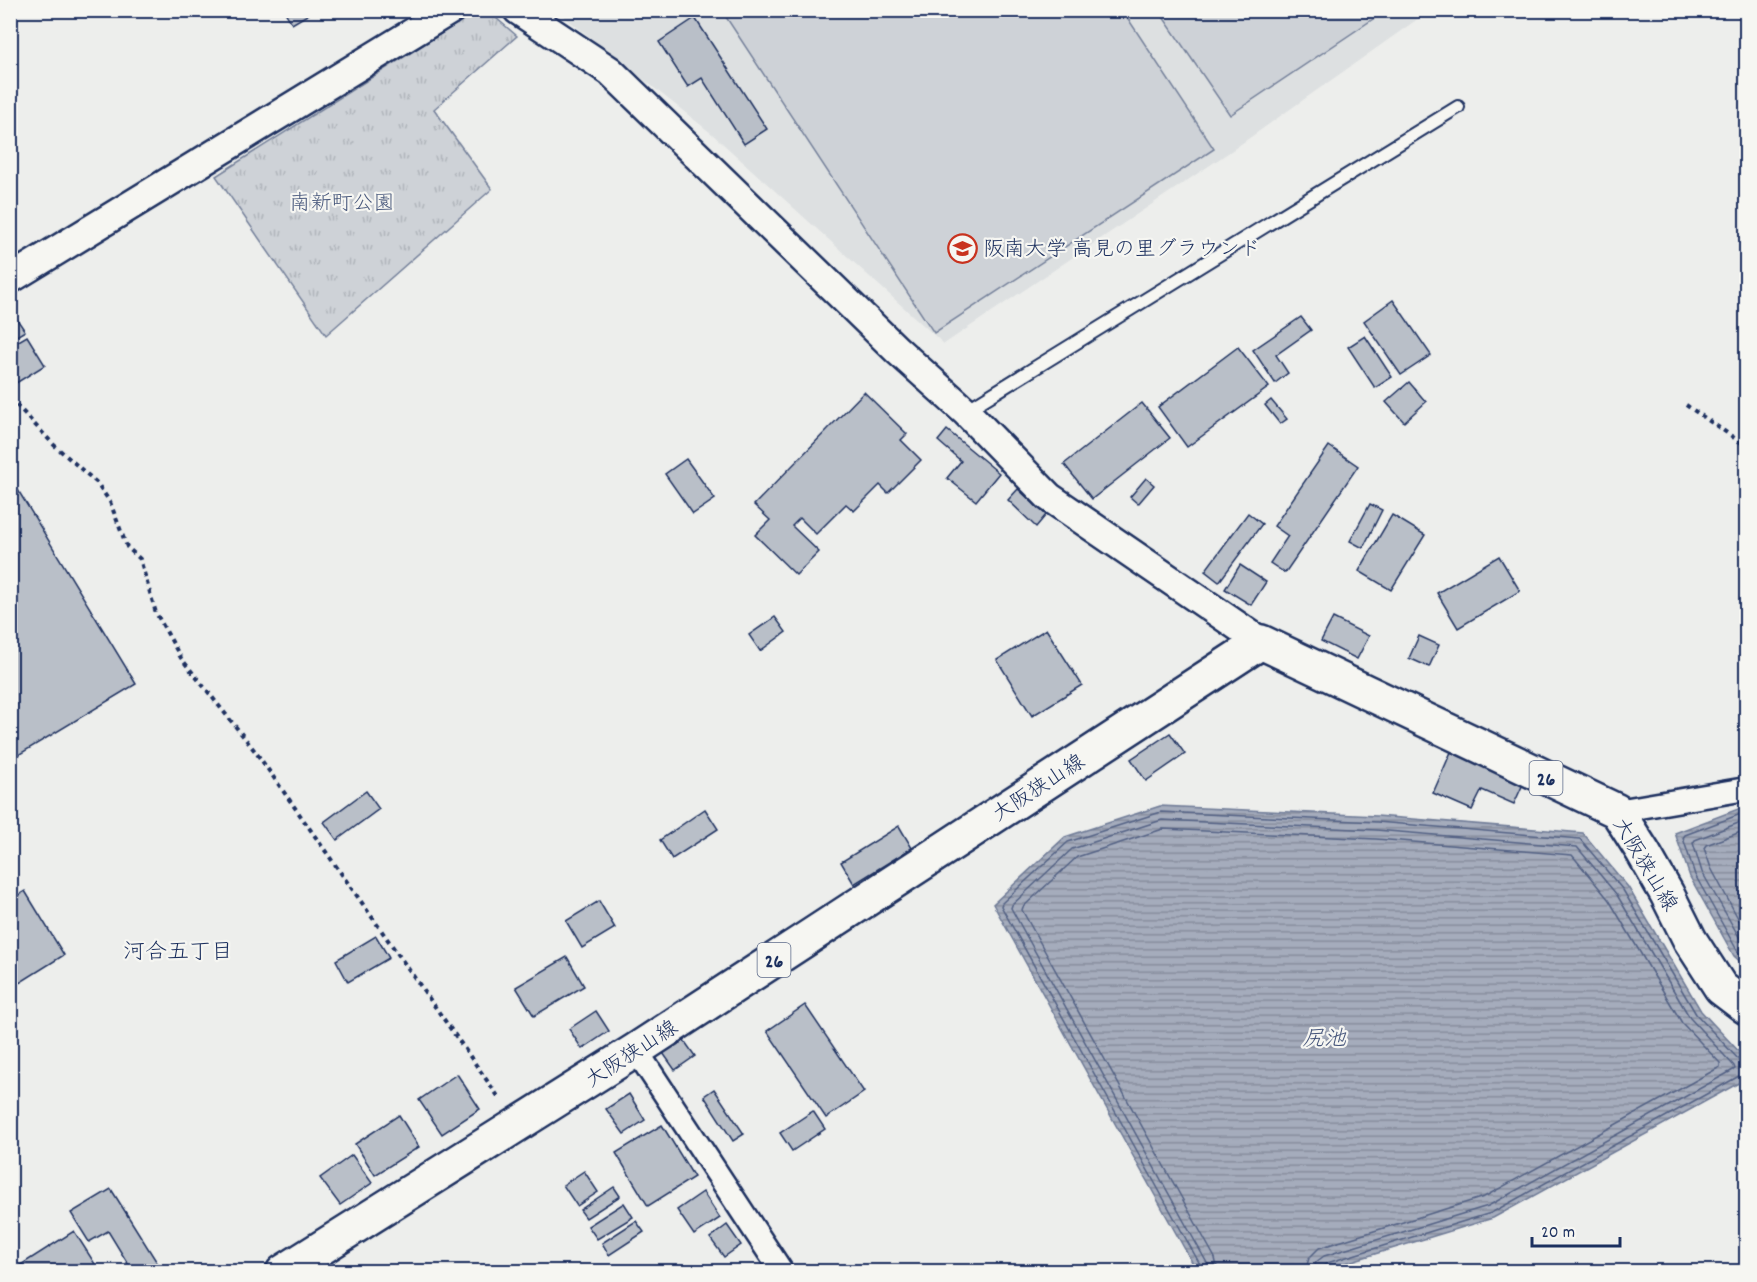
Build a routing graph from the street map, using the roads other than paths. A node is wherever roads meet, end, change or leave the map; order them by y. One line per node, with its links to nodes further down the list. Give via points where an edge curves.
1 (450, 10): 4 (street)
2 (518, 10): 5 (street, via 610,71)
3 (1458, 107): 5 (lane)
4 (10, 279)
5 (965, 411): 6 (street, via 1049,497)
6 (1262, 642): 8 (main road, 大阪狭山線 / 26); 10 (main road, 大阪狭山線 / 26)
7 (1746, 789): 8 (street)
8 (1617, 811): 9 (main road, 大阪狭山線, via 1721,988)
9 (1746, 1007)
10 (636, 1050): 11 (main road, 大阪狭山線 / 26); 12 (street)
11 (283, 1272)
12 (782, 1272)

